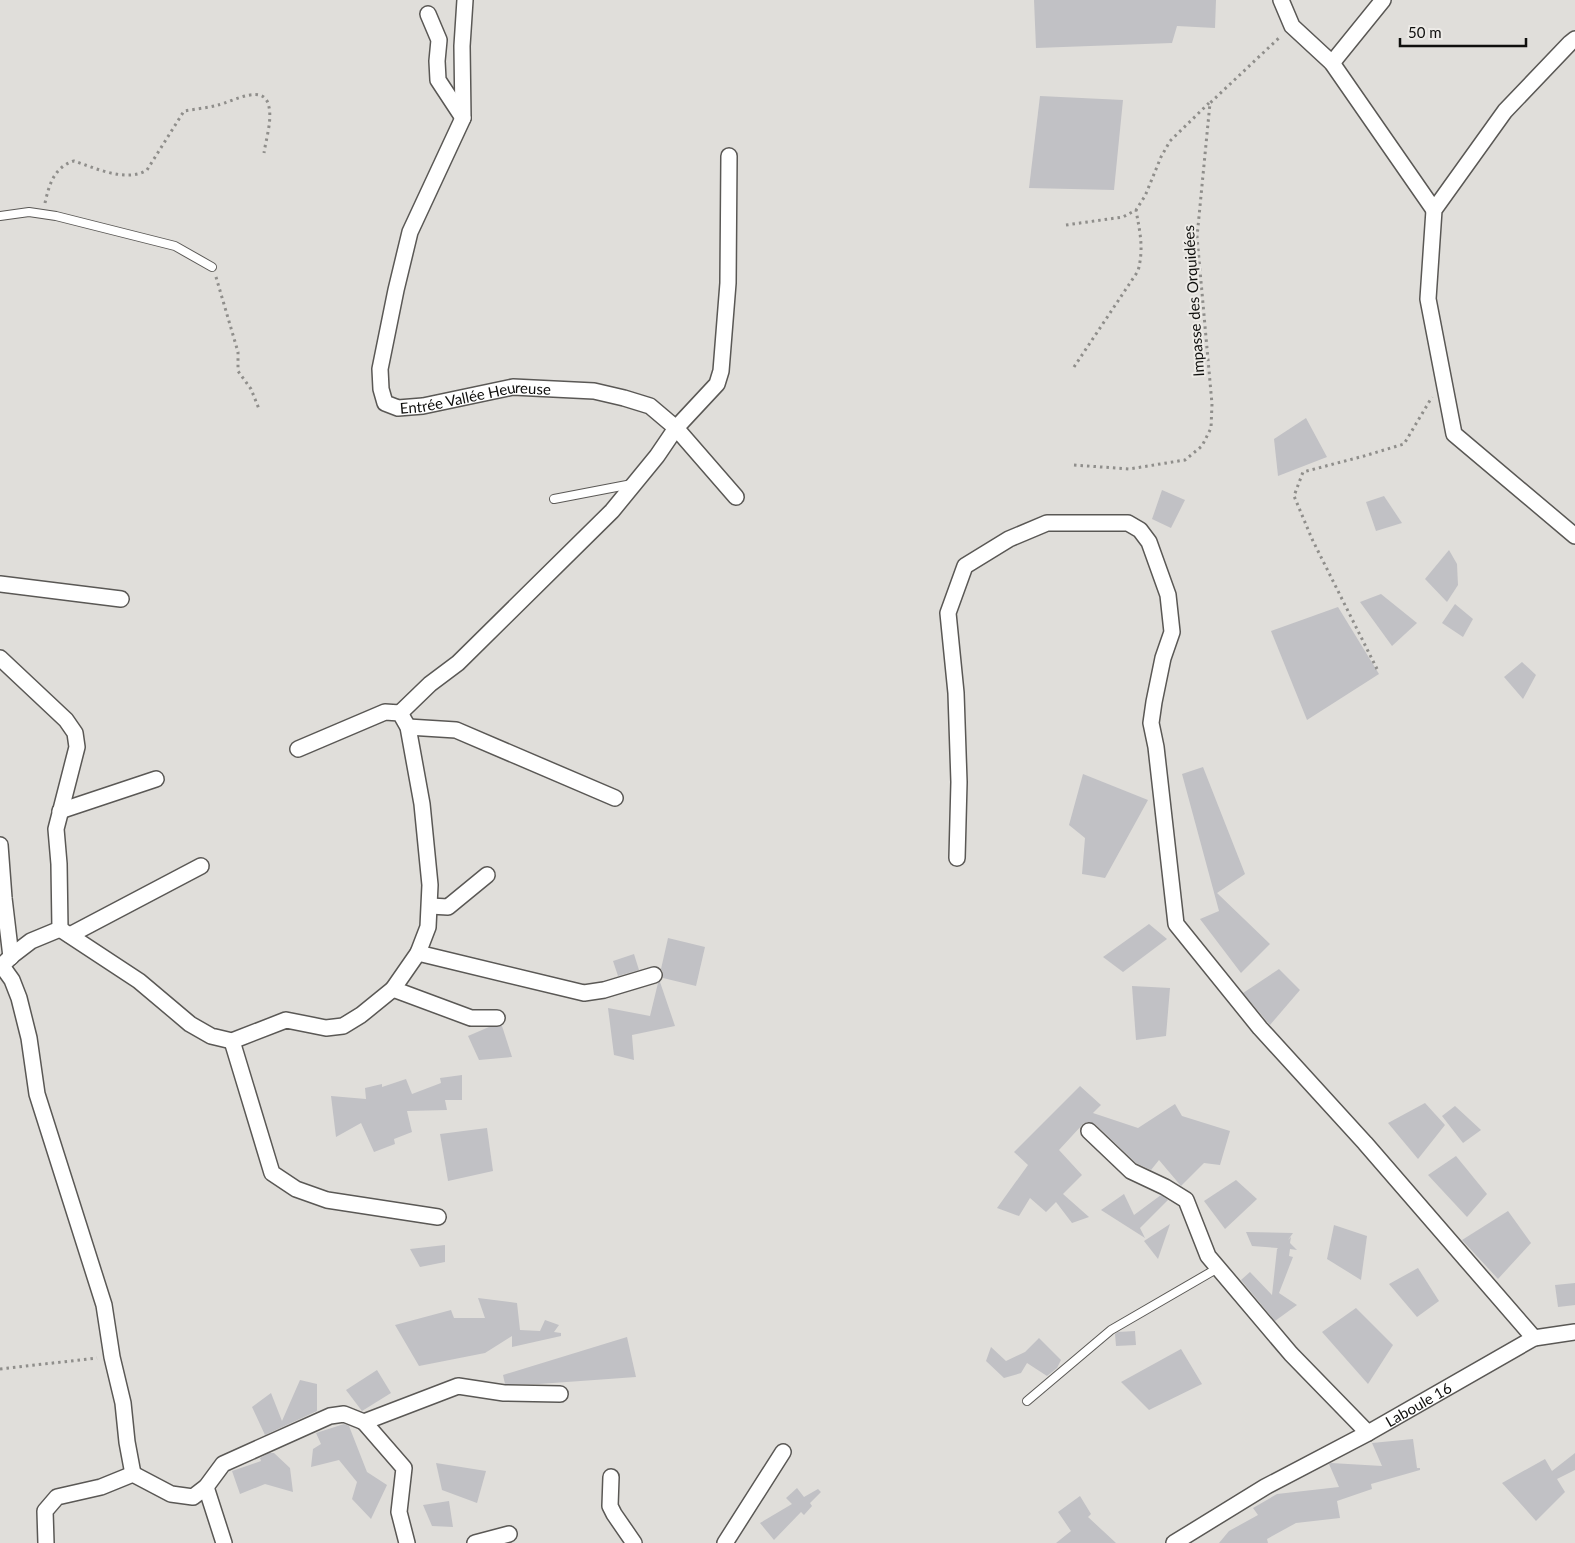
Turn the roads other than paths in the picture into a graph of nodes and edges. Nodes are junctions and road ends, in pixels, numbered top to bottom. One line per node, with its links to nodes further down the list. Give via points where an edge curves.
1 (465, 0): 7 (street, Entrée Vallée Heureuse)
2 (1282, 0): 6 (street, via 1292,26)
3 (1383, 0): 6 (street)
4 (428, 14): 7 (street, via 439,40 438,80)
5 (1575, 39): 9 (street, via 1505,111)
6 (1332, 64): 9 (street)
7 (463, 118): 12 (street, Entrée Vallée Heureuse, via 410,232 380,369 385,403 398,408 423,406 513,387 571,389 594,391 650,406)
8 (730, 156): 12 (street, via 728,283 721,371 717,384)
9 (1434, 210): 16 (street, via 1428,299 1454,434)
10 (0, 216): 11 (lane, via 29,212 56,216 175,246)
11 (212, 267)
12 (676, 428): 13 (street); 14 (street)
13 (634, 484): 15 (lane); 20 (street, via 612,511 458,664 430,684)
14 (736, 497)
15 (554, 499)
16 (1575, 536)
17 (0, 584): 18 (street)
18 (121, 598)
19 (0, 658): 25 (street, via 66,720 75,733 77,747)
20 (400, 713): 21 (street); 22 (street, via 385,712)
21 (408, 727): 24 (street, via 456,730); 30 (street, via 422,804)
22 (298, 748)
23 (156, 779): 25 (street)
24 (615, 798)
25 (60, 812): 31 (street, via 56,829)
26 (0, 845): 33 (street)
27 (956, 858): 42 (street, via 959,782 956,693 948,613 965,566 1009,539 1047,523 1128,523 1140,530 1149,542 1168,594 1172,632 1163,658 1151,723 1176,924 1260,1028 1365,1143)
28 (201, 866): 31 (street)
29 (487, 875): 30 (street, via 448,907)
30 (430, 906): 32 (street, via 428,927)
31 (65, 932): 33 (street, via 31,941); 37 (street, via 139,981 190,1024 211,1036)
32 (418, 953): 34 (street, via 584,993); 35 (street)
33 (4, 963): 48 (street, via 29,1038 37,1094 104,1305)
34 (654, 975)
35 (393, 990): 36 (street, via 471,1018); 37 (street, via 343,1026 326,1028 286,1020)
36 (497, 1018)
37 (232, 1041): 39 (street, via 272,1173 296,1189 327,1200)
38 (1089, 1131): 40 (street, via 1131,1171 1186,1200 1208,1256)
39 (438, 1217)
40 (1218, 1268): 44 (lane, via 1111,1330); 46 (street, via 1291,1354)
41 (1575, 1332): 42 (street, Laboule 16)
42 (1534, 1338): 46 (street, Laboule 16)
43 (560, 1394): 45 (street, via 504,1393 458,1386)
44 (1027, 1402)
45 (364, 1422): 50 (street, via 344,1414 330,1416 223,1464); 54 (street, via 404,1468 399,1512)
46 (1368, 1433): 58 (street, Laboule 16, via 1265,1487)
47 (783, 1452): 57 (street)
48 (133, 1474): 50 (street, via 171,1494 193,1497); 52 (street, via 100,1487 57,1497 45,1511)
49 (611, 1477): 56 (street, via 610,1506)
50 (206, 1487): 53 (street)
51 (509, 1534): 55 (street)
52 (46, 1543)
53 (224, 1543)
54 (408, 1543)
55 (475, 1543)
56 (634, 1543)
57 (725, 1543)
58 (1174, 1543)

